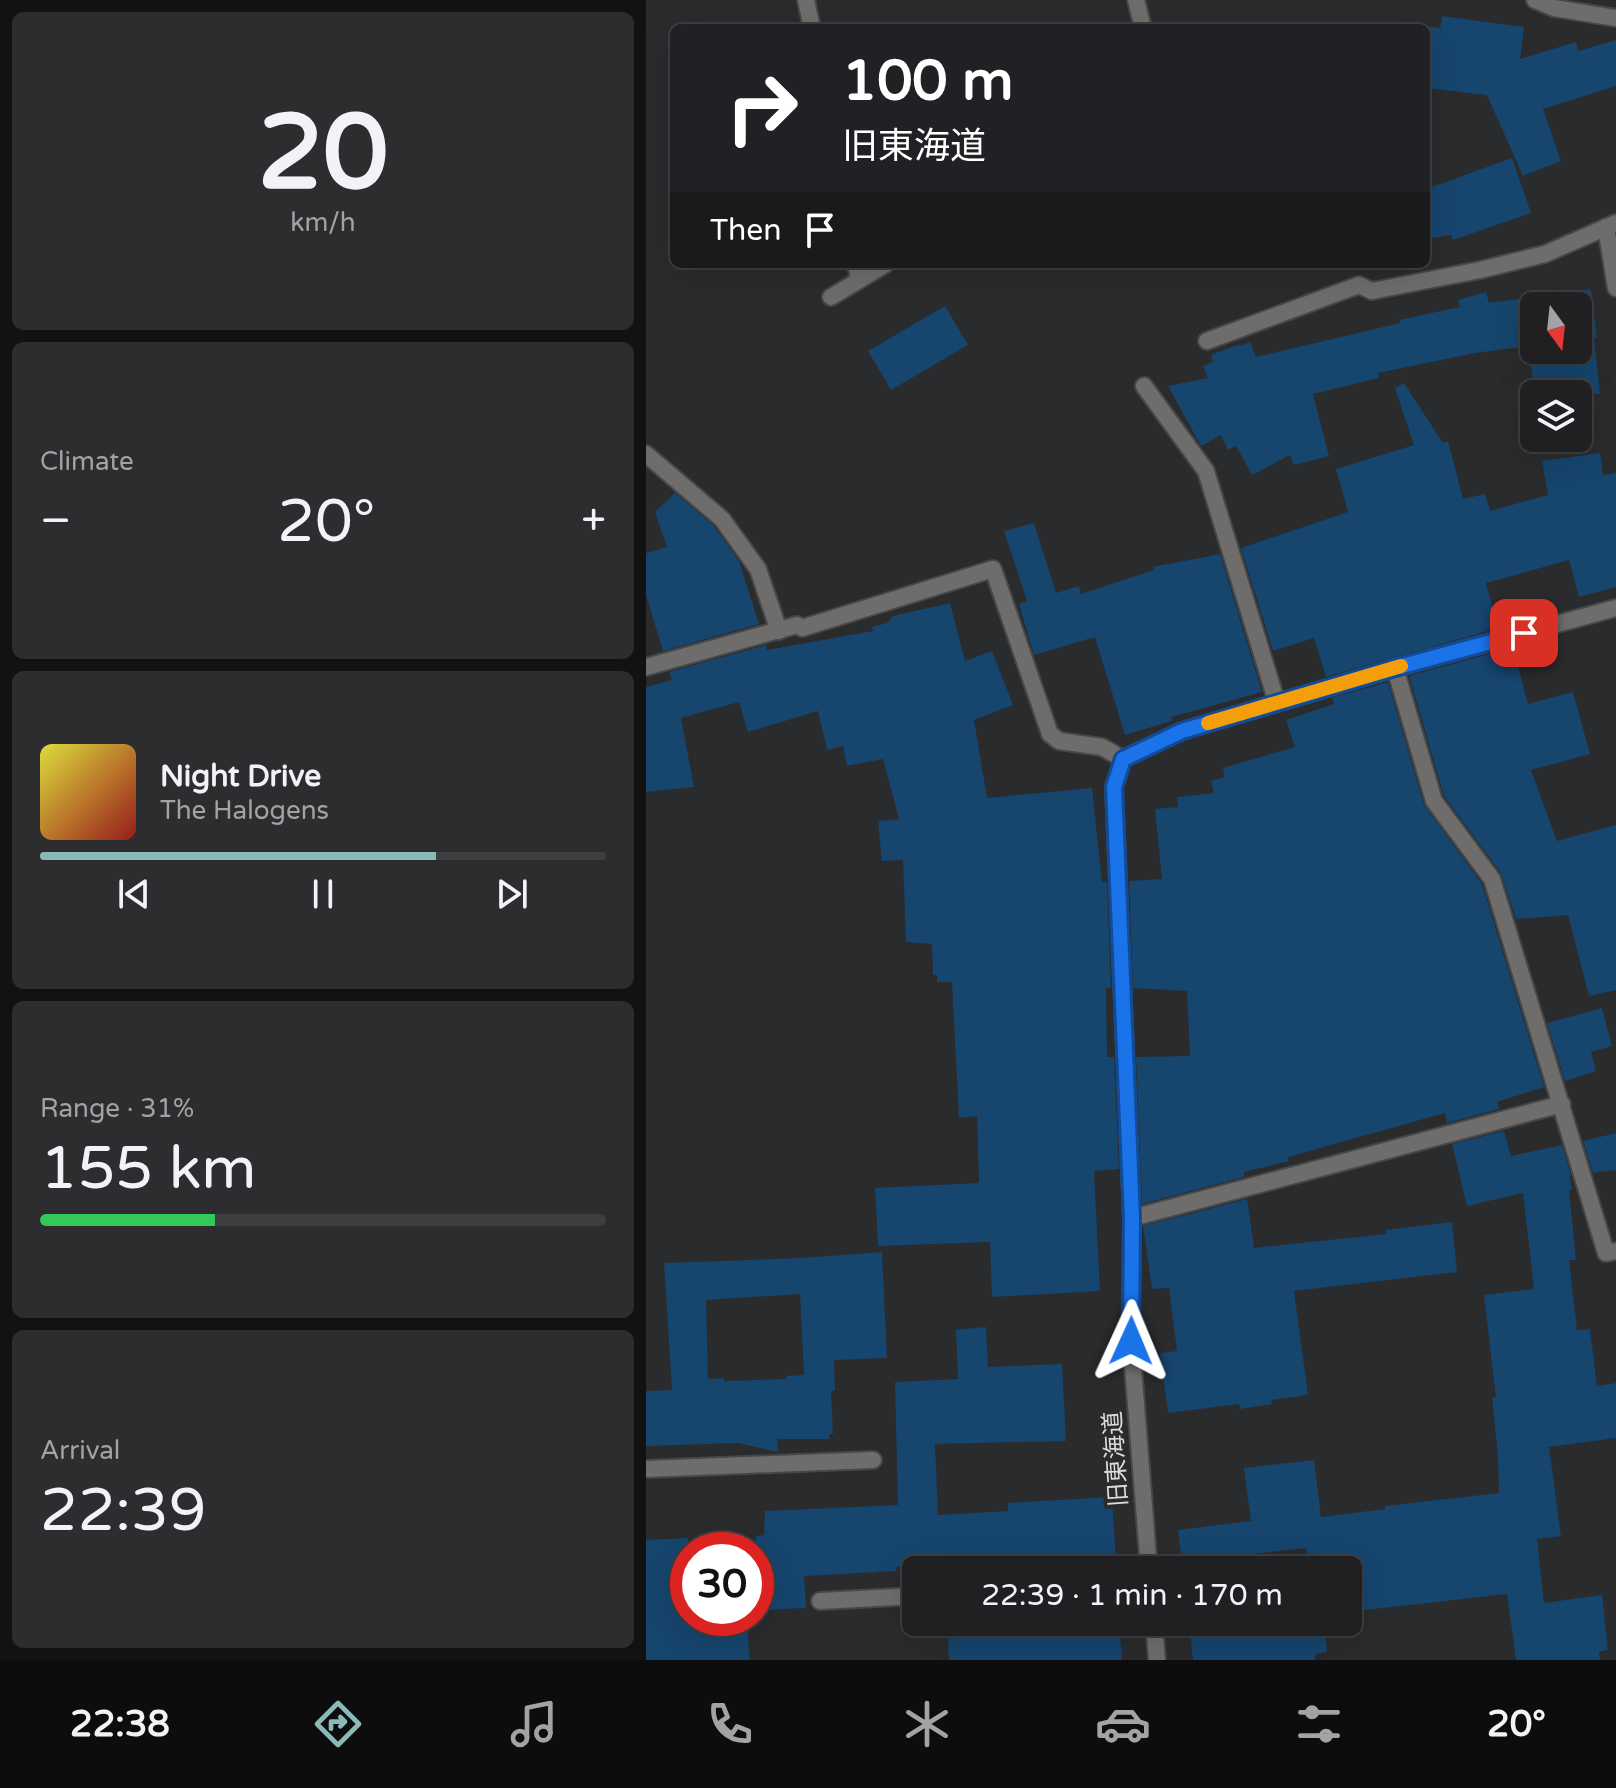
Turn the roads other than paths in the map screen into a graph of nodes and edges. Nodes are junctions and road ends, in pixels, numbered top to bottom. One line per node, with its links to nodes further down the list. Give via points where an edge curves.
1 (806, 0): 5 (street)
2 (1136, 0): 6 (street)
3 (1535, 0): 4 (street)
4 (1616, 18)
5 (811, 24)
6 (1142, 24)
7 (1611, 225): 9 (street); 11 (street, via 1545,254 1480,270 1372,291 1359,285)
8 (858, 272): 10 (street)
9 (1616, 288)
10 (831, 297)
11 (1207, 341)
12 (1144, 386): 18 (street, via 1206,471)
13 (646, 454): 15 (street, via 722,519 758,569)
14 (1616, 608): 17 (street)
15 (779, 631): 16 (street); 19 (street, via 993,569 1050,734 1059,741 1102,747)
16 (646, 667)
17 (1395, 668): 18 (street); 20 (street, via 1434,801 1492,879)
18 (1277, 703): 19 (street, via 1182,731)
19 (1123, 759): 21 (street, 旧東海道, via 1114,787)
20 (1562, 1104): 21 (street); 22 (street)
21 (1132, 1218): 25 (street, 旧東海道, via 1131,1341)
22 (1611, 1252)
23 (873, 1460): 24 (street)
24 (646, 1469)
25 (1148, 1556)
26 (902, 1597): 27 (street)
27 (820, 1601)
28 (1155, 1636): 29 (street)
29 (1157, 1660)

